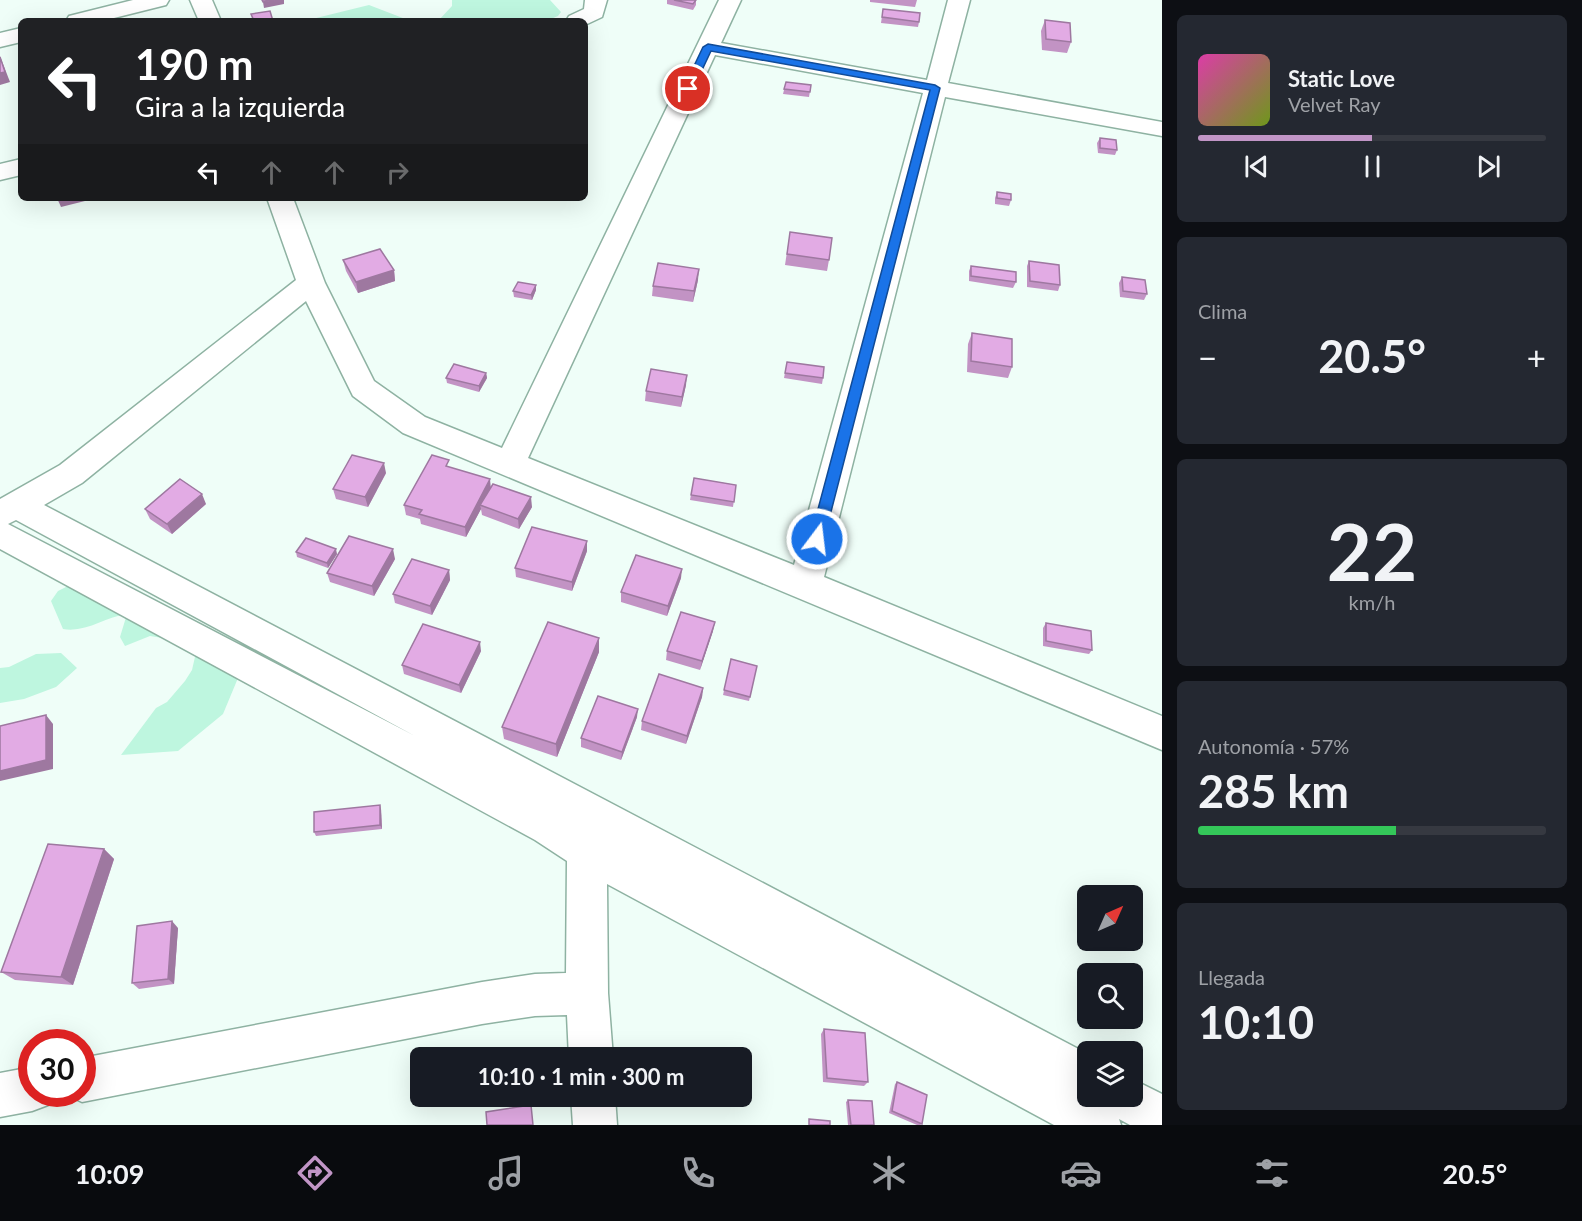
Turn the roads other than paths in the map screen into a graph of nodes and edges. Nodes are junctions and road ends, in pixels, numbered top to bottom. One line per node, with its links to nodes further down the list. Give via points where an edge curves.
1 (158, 0): 6 (street)
2 (201, 0): 7 (street)
3 (596, 0): 8 (street, via 594,12)
4 (730, 0): 11 (street)
5 (959, 0): 12 (street)
6 (89, 18)
7 (209, 18)
8 (583, 18)
9 (18, 36): 10 (street)
10 (0, 40)
11 (708, 47): 12 (street); 18 (street)
12 (935, 88): 13 (street); 20 (street)
13 (1162, 129)
14 (18, 168): 15 (street)
15 (0, 172)
16 (281, 201): 17 (street)
17 (311, 283): 18 (street, via 363,388 414,425); 19 (street, via 71,474)
18 (510, 464): 20 (street)
19 (6, 518): 22 (street); 25 (street)
20 (806, 584): 21 (street)
21 (1162, 728)
22 (587, 852): 23 (street); 33 (street)
23 (587, 993): 24 (street); 26 (street, via 482,1003)
24 (590, 1047)
25 (1077, 1072)
26 (96, 1077)
27 (18, 1092): 28 (street)
28 (0, 1095)
29 (594, 1107): 32 (street)
30 (1142, 1107): 31 (street)
31 (1162, 1118)
32 (595, 1125)
33 (1099, 1125)

